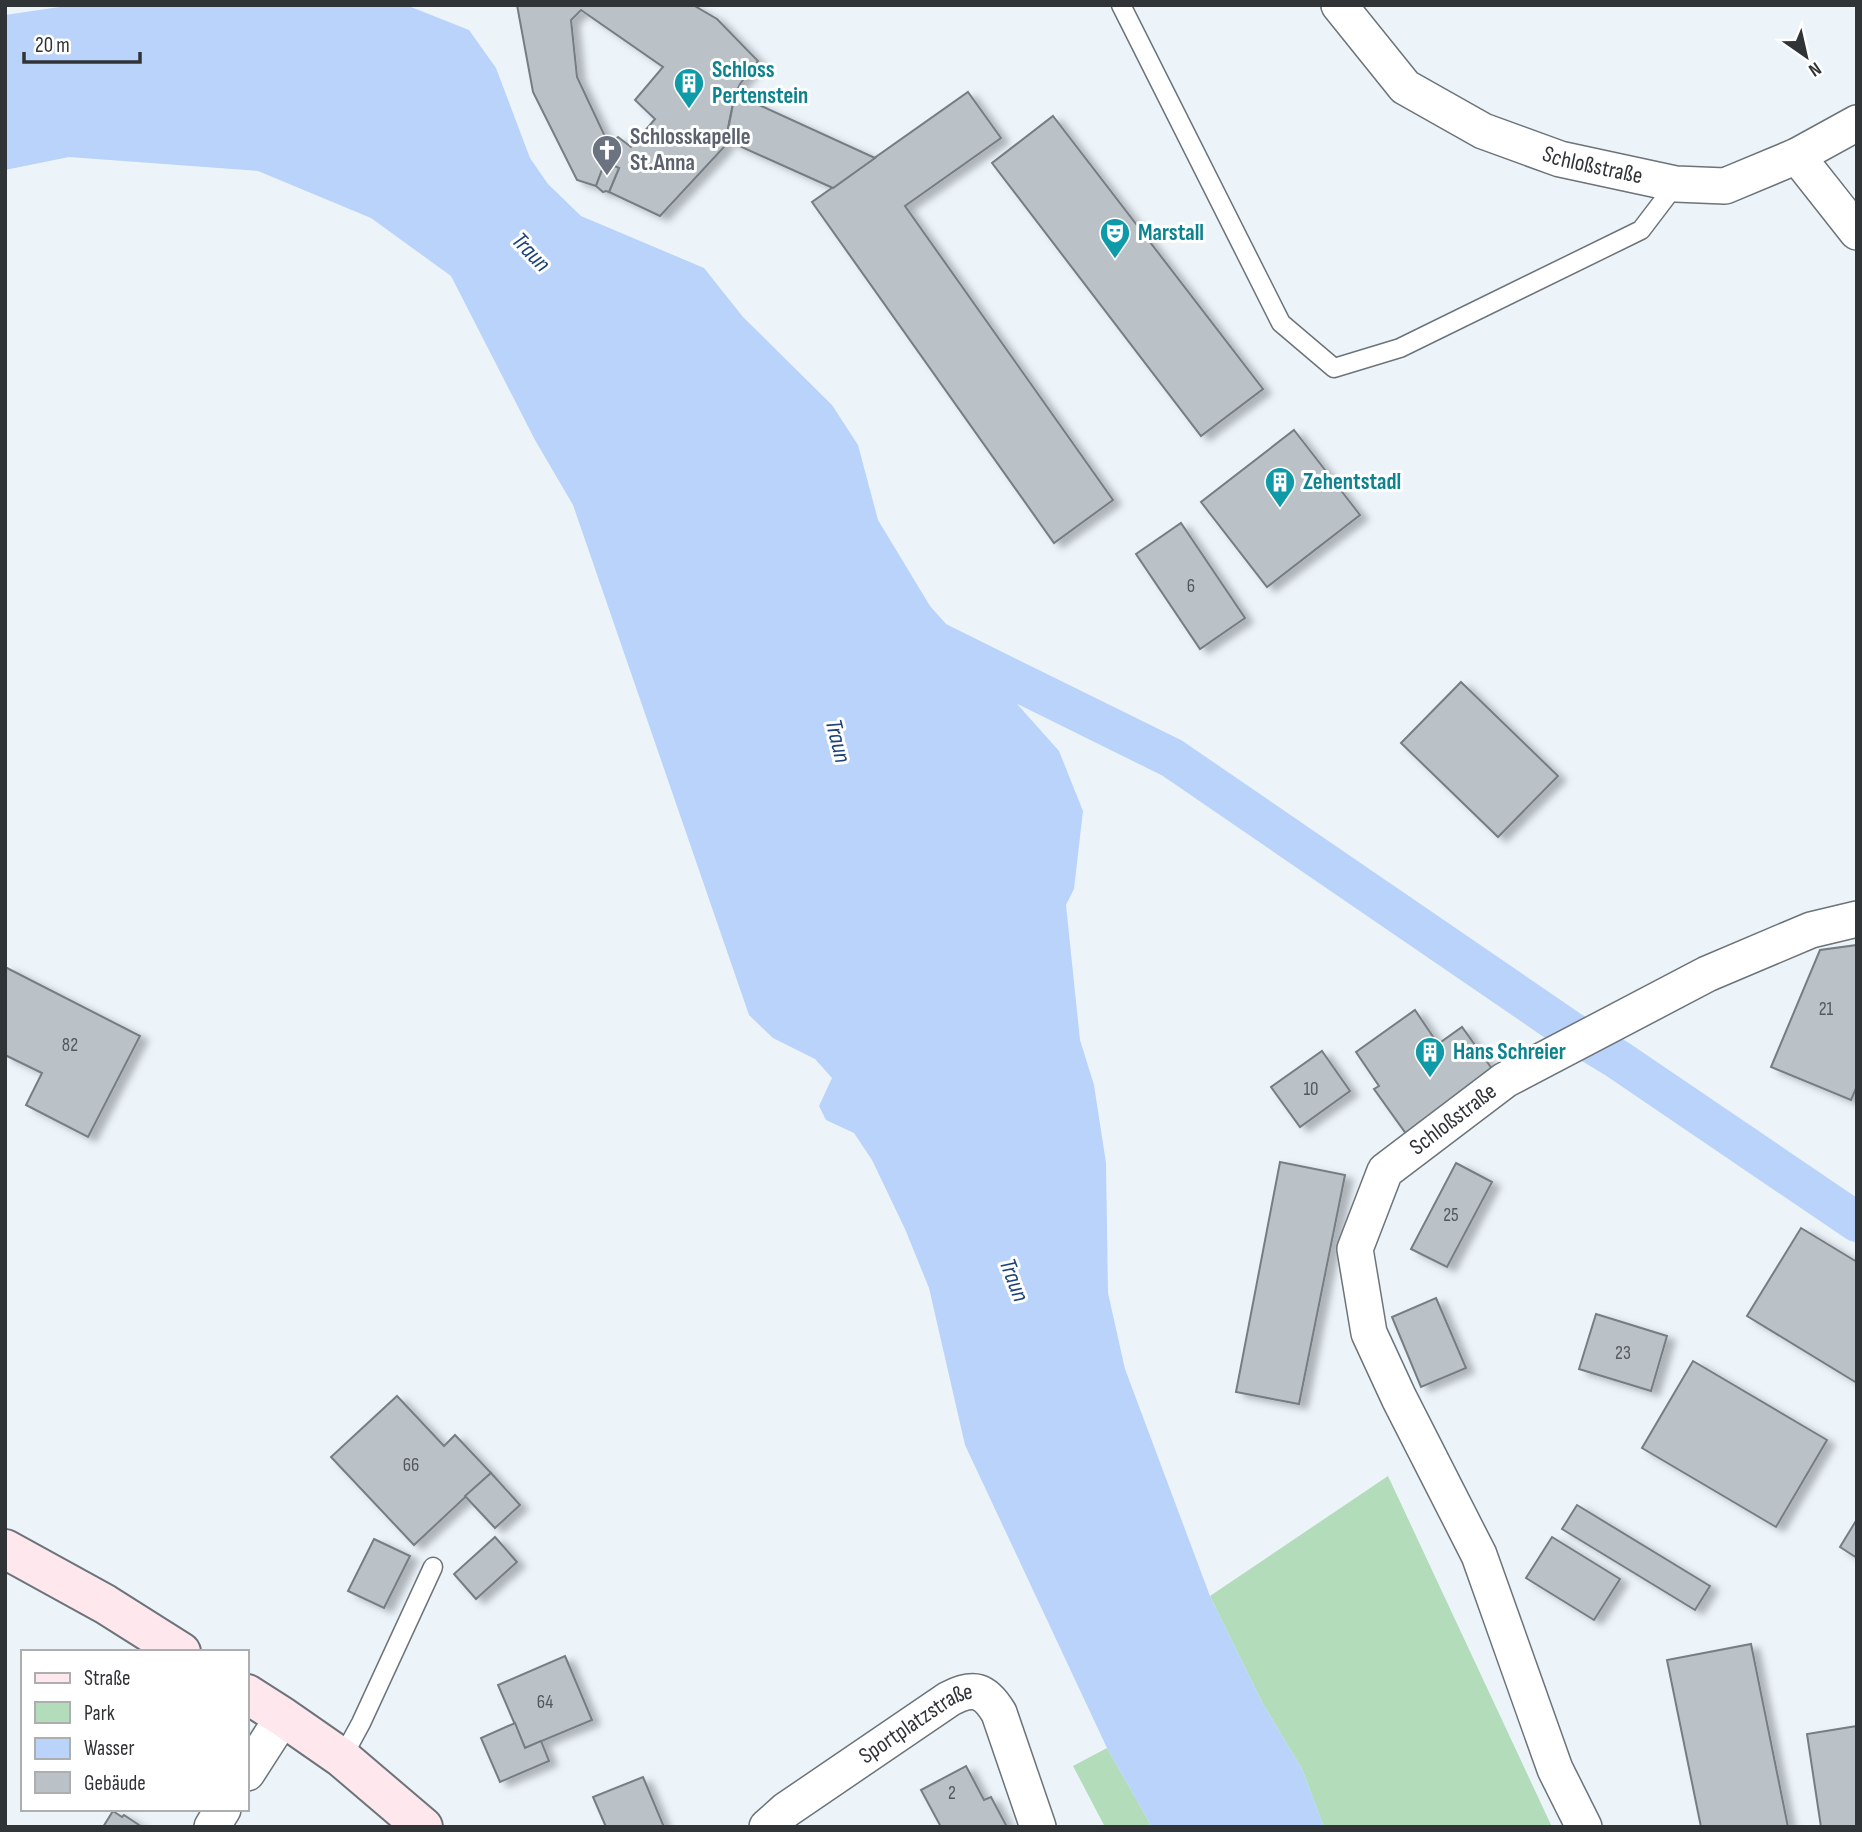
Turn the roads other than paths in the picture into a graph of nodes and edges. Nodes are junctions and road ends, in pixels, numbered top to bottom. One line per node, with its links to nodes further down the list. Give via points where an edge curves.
1 (1121, 5): 5 (lane, via 1281,323 1334,368 1400,348 1641,230)
2 (1339, 5): 5 (street, Schloßstraße, via 1405,86 1483,131 1560,159)
3 (1857, 123): 4 (street, Schloßstraße)
4 (1797, 156): 5 (street, Schloßstraße, via 1725,186); 6 (street)
5 (1676, 184)
6 (1857, 232)
7 (1857, 919): 20 (street, Schloßstraße, via 1811,930 1707,974 1505,1080 1385,1171 1355,1249 1369,1333 1479,1555 1555,1769)
8 (5, 1549): 10 (main road)
9 (433, 1567): 13 (lane)
10 (178, 1650)
11 (248, 1694): 12 (main road)
12 (283, 1717): 13 (main road); 14 (street)
13 (342, 1758): 17 (main road)
14 (248, 1771)
15 (222, 1811): 16 (street)
16 (212, 1827)
17 (424, 1827)
18 (767, 1827): 19 (street, Sportplatzstraße, via 961,1692 990,1699 999,1713)
19 (1038, 1827)
20 (1584, 1827)

